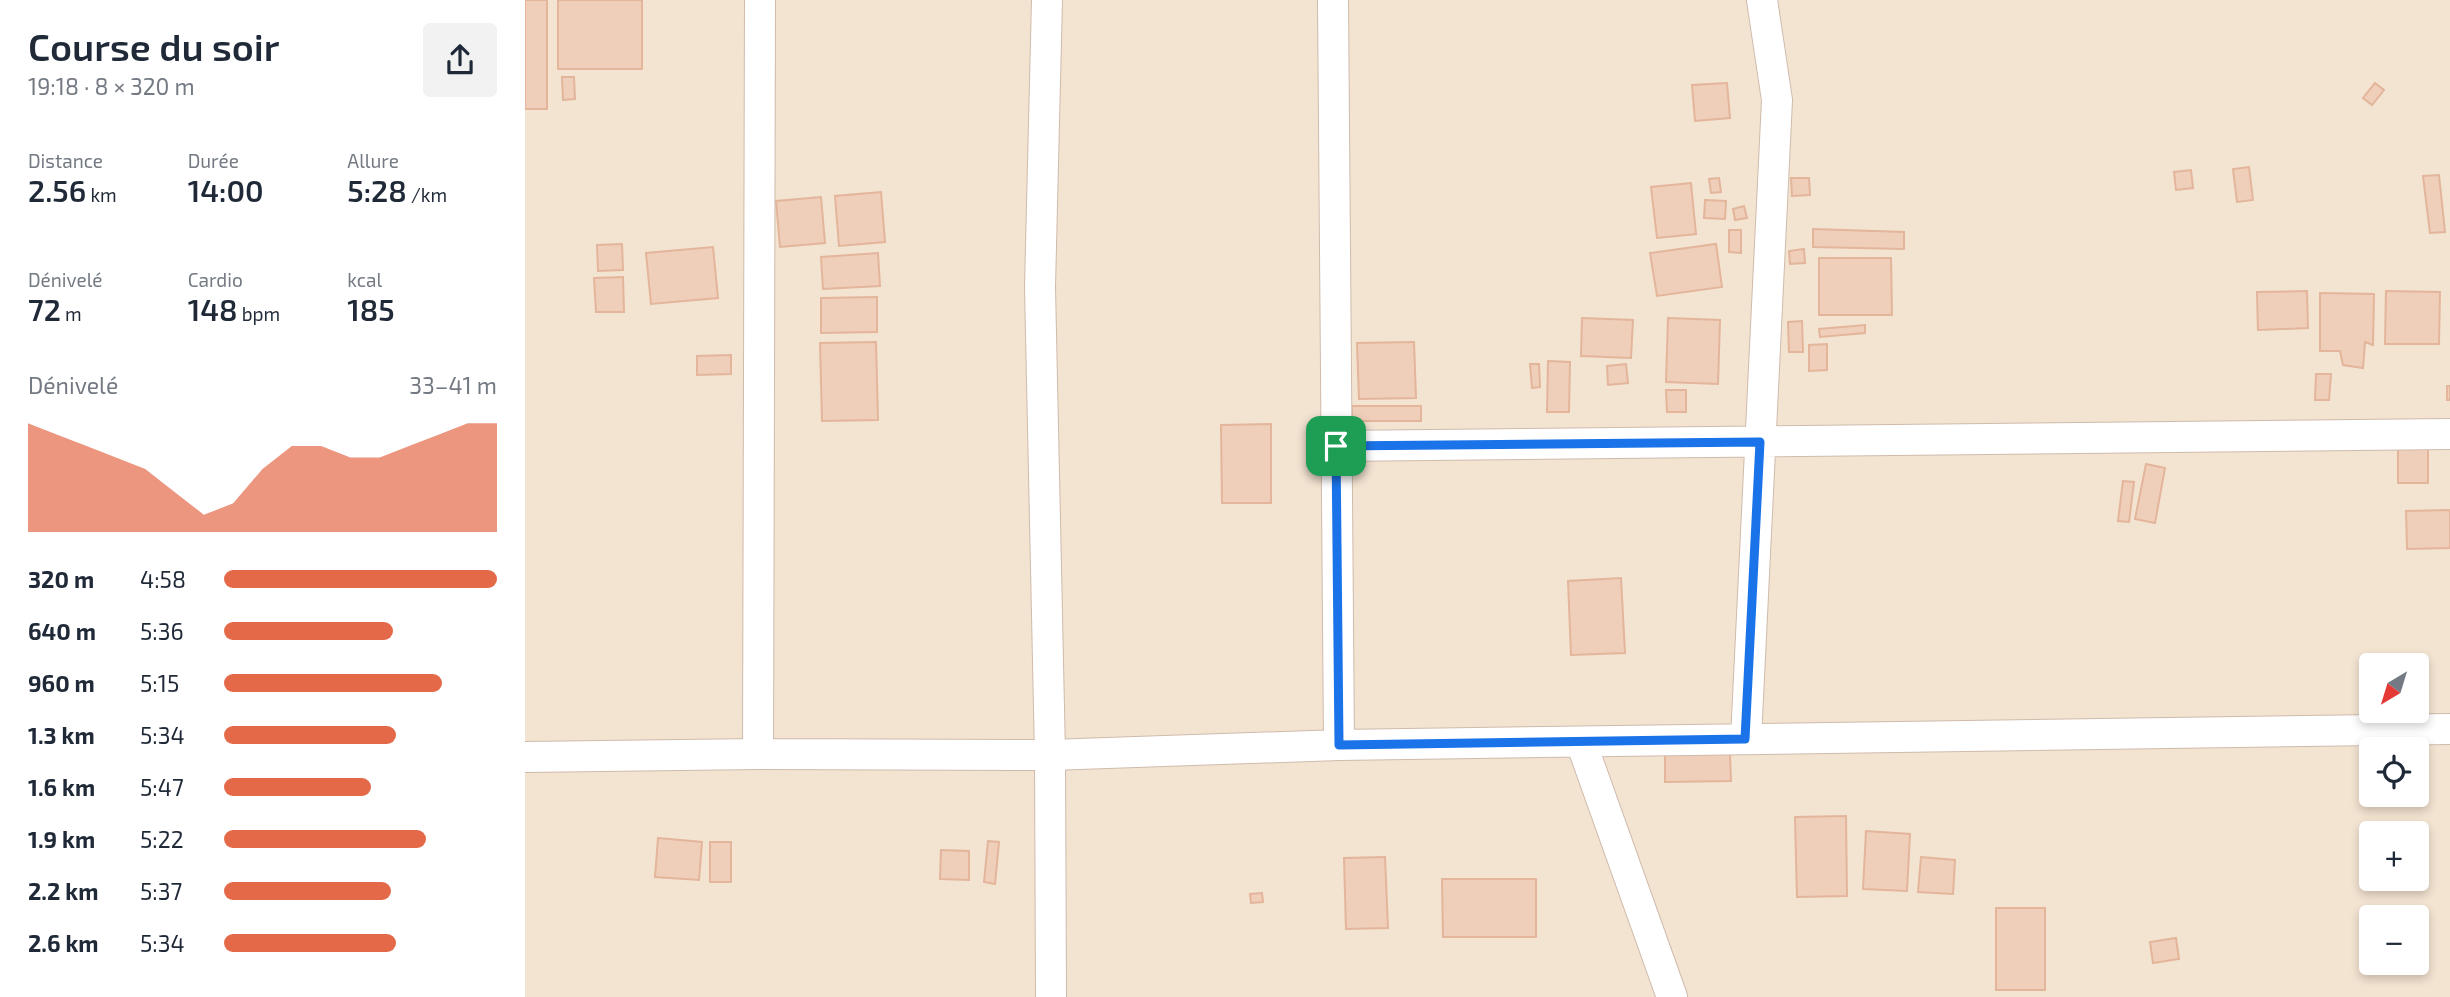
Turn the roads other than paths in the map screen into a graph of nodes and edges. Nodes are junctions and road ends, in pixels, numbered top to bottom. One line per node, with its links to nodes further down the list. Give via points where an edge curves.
1 (760, 0): 12 (street)
2 (1047, 0): 13 (street, via 1040,286)
3 (1333, 0): 7 (street)
4 (1762, 0): 6 (street, via 1777,100)
5 (2450, 434): 6 (street)
6 (1760, 442): 7 (street); 9 (street)
7 (1336, 446): 11 (street)
8 (2450, 729): 9 (street)
9 (1745, 739): 10 (street)
10 (1581, 742): 11 (street); 16 (street)
11 (1339, 745): 13 (street)
12 (758, 754): 13 (street); 14 (street)
13 (1050, 755): 15 (street)
14 (525, 757)
15 (1051, 997)
16 (1672, 997)

